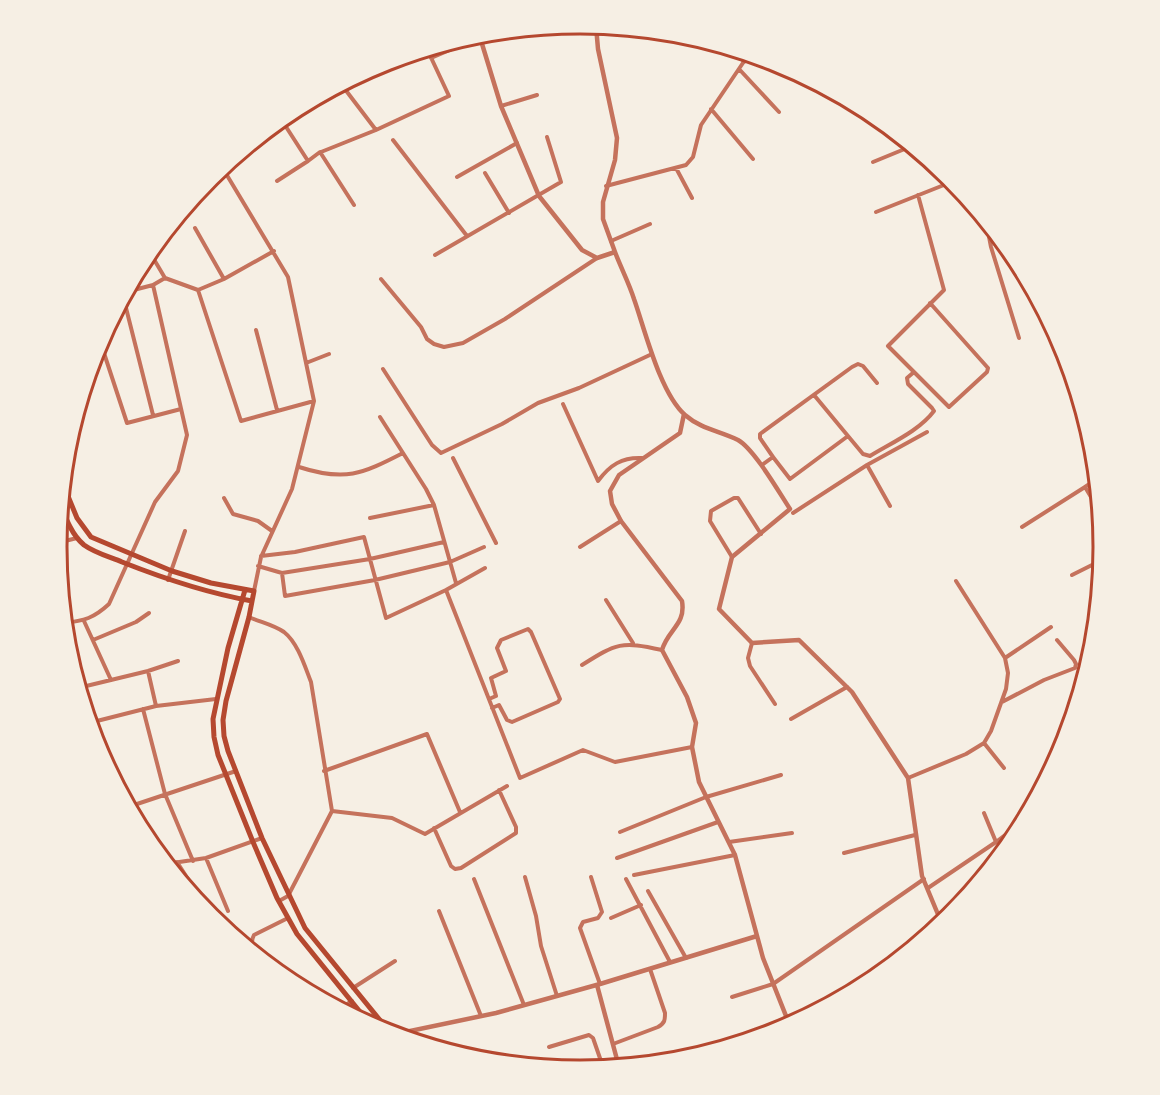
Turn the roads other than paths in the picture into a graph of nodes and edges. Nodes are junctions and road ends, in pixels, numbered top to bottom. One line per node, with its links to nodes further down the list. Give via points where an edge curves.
1 (597, 35): 27 (street, via 617,138)
2 (483, 44): 9 (street)
3 (437, 55): 4 (street)
4 (431, 58): 13 (street, via 449,96)
5 (744, 62): 6 (street)
6 (739, 69): 10 (street); 11 (street)
7 (346, 91): 13 (street)
8 (537, 95): 9 (street)
9 (501, 106): 16 (street)
10 (711, 109): 19 (street); 22 (street, via 701,125 693,157)
11 (779, 112)
12 (286, 127): 20 (street)
13 (375, 130): 18 (street)
14 (547, 137): 30 (street, via 561,182)
15 (393, 140): 37 (street)
16 (517, 143): 25 (street); 30 (street)
17 (903, 150): 21 (street)
18 (321, 152): 20 (street); 32 (street)
19 (753, 159)
20 (308, 161): 26 (street)
21 (873, 162)
22 (676, 168): 27 (street); 31 (street)
23 (485, 173): 33 (street)
24 (227, 176): 40 (street)
25 (457, 177)
26 (277, 181)
27 (606, 186): 39 (street, via 603,219)
28 (944, 186): 29 (street)
29 (918, 195): 34 (street); 51 (street, via 944,290)
30 (539, 196): 33 (street); 43 (street, via 582,250)
31 (692, 198)
32 (354, 205)
33 (509, 213): 37 (street)
34 (876, 213)
35 (650, 224): 39 (street)
36 (195, 228): 46 (street)
37 (467, 236): 42 (street)
38 (990, 239): 54 (street)
39 (611, 241): 41 (street)
40 (274, 251): 46 (street); 58 (street, via 288,277)
41 (615, 252): 43 (street); 56 (street)
42 (435, 255)
43 (597, 258): 47 (street, via 505,319 463,343 444,346 427,339)
44 (154, 261): 45 (street)
45 (165, 278): 48 (street); 50 (street)
46 (224, 279): 50 (street)
47 (381, 279)
48 (153, 285): 49 (street); 65 (street)
49 (137, 290)
50 (198, 290): 66 (street, via 241,421)
51 (930, 303): 60 (street, via 888,346); 60 (street, via 988,368 949,407)
52 (127, 307): 68 (street)
53 (256, 330): 66 (street)
54 (1019, 338)
55 (329, 354): 58 (street)
56 (652, 354): 59 (street, via 538,404 441,453 432,446); 67 (street)
57 (105, 355): 68 (street, via 127,423)
58 (306, 363): 63 (street)
59 (383, 369)
60 (914, 372): 71 (street, via 907,378 908,384 932,408 932,414 870,456 863,454)
61 (877, 383): 62 (street, via 858,364)
62 (814, 395): 71 (street); 75 (street, via 760,434)
63 (314, 401): 66 (street); 78 (street)
64 (563, 404): 74 (street, via 598,481 623,459)
65 (181, 409): 68 (street); 100 (street, via 186,435 178,471 155,502)
66 (277, 410)
67 (684, 414): 74 (street, via 680,432); 76 (street, via 705,428 740,441)
68 (153, 415)
69 (380, 417): 72 (street)
70 (927, 432): 77 (street)
71 (848, 436): 75 (street, via 790,479)
72 (403, 453): 78 (street, via 370,470 349,475 330,475); 84 (street)
73 (453, 458): 97 (street)
74 (642, 458): 89 (street, via 619,475 610,492)
75 (773, 458): 76 (street)
76 (762, 465): 93 (street, via 790,509)
77 (867, 465): 85 (street); 86 (street)
78 (299, 466): 92 (street)
79 (1089, 484): 80 (street)
80 (1085, 487): 81 (street); 90 (street)
81 (1090, 496)
82 (224, 498): 92 (street, via 233,514 258,521)
83 (69, 499): 100 (main road, via 85,531 100,543)
84 (434, 505): 87 (street); 96 (street)
85 (890, 506)
86 (793, 513)
87 (370, 518)
88 (68, 521): 94 (main road)
89 (621, 521): 99 (street); 131 (street, via 682,601 684,612)
90 (1022, 527)
91 (185, 531): 109 (street)
92 (272, 531): 101 (street)
93 (760, 534): 102 (street); 102 (street, via 738,498 711,511 710,522)
94 (77, 538): 95 (street); 105 (main road, via 90,549)
95 (67, 540)
96 (444, 542): 103 (street); 104 (street)
97 (496, 543)
98 (484, 547): 104 (street)
99 (580, 547)
100 (131, 555): 105 (street); 109 (main road)
101 (261, 556): 103 (street, via 364,537); 107 (street)
102 (732, 557): 130 (street, via 719,609)
103 (370, 559): 110 (street); 113 (street)
104 (450, 562): 113 (street); 115 (street)
105 (128, 564): 112 (main road); 124 (street, via 109,604)
106 (1092, 565): 111 (street)
107 (257, 566): 110 (street); 118 (street)
108 (484, 568): 115 (street)
109 (172, 571): 112 (street); 116 (main road)
110 (282, 573): 113 (street, via 285,596)
111 (1072, 575)
112 (168, 580): 119 (main road)
113 (375, 580): 117 (street, via 386,618)
114 (956, 581): 132 (street)
115 (456, 583): 117 (street)
116 (245, 590): 118 (main road); 119 (main road)
117 (446, 590): 140 (street)
118 (254, 591): 121 (main road)
119 (242, 599): 121 (main road); 139 (main road)
120 (606, 600): 129 (street)
121 (252, 601): 123 (main road)
122 (149, 613): 127 (street)
123 (249, 617): 151 (main road, via 223,720); 152 (street, via 282,631 294,644 311,682)
124 (84, 621): 125 (street); 127 (street)
125 (72, 622)
126 (1051, 627): 132 (street)
127 (93, 640): 136 (street)
128 (1057, 640): 141 (street, via 1074,660 1075,668)
129 (633, 643): 131 (street); 134 (street, via 610,647)
130 (752, 643): 138 (street, via 799,640); 142 (street, via 750,666)
131 (662, 650): 149 (street, via 696,723)
132 (1005, 658): 141 (street, via 1008,673)
133 (178, 661): 135 (street)
134 (582, 664)
135 (148, 671): 136 (street); 143 (street)
136 (111, 680): 137 (street)
137 (86, 686)
138 (847, 687): 146 (street); 155 (street)
139 (216, 699): 143 (street); 153 (main road, via 214,737)
140 (489, 699): 144 (street); 144 (street, via 496,696 491,678 506,670 497,648 501,640 528,629 560,699 512,722 500,705)
141 (1002, 702): 148 (street)
142 (775, 704)
143 (156, 706): 145 (street)
144 (492, 708): 149 (street, via 520,778 583,750 615,762)
145 (143, 709): 147 (street); 158 (street)
146 (791, 719)
147 (97, 721)
148 (984, 743): 150 (street); 155 (street)
149 (692, 747): 159 (street)
150 (1004, 768)
151 (236, 771): 153 (street); 170 (main road)
152 (324, 771): 161 (street); 162 (street, via 427,734)
153 (226, 775): 158 (street); 171 (main road)
154 (781, 775): 159 (street)
155 (908, 778): 169 (street)
156 (507, 786): 157 (street)
157 (499, 790): 162 (street); 165 (street, via 516,832 461,868 451,866)
158 (165, 794): 160 (street); 178 (street)
159 (706, 797): 164 (street); 166 (street)
160 (136, 804)
161 (332, 811): 165 (street, via 392,818 425,834); 189 (street)
162 (460, 812): 165 (street)
163 (984, 813): 173 (street)
164 (718, 822): 172 (street); 177 (street)
165 (434, 828)
166 (620, 832)
167 (792, 834): 172 (street)
168 (1006, 834): 173 (street)
169 (915, 835): 174 (street); 186 (street)
170 (262, 838): 171 (street); 189 (main road)
171 (253, 842): 176 (street); 190 (main road)
172 (729, 842): 175 (street)
173 (996, 842): 187 (street)
174 (844, 853)
175 (735, 855): 180 (street); 197 (street)
176 (206, 858): 178 (street); 192 (street)
177 (617, 858)
178 (193, 861): 179 (street)
179 (177, 862): 181 (street)
180 (634, 875)
181 (186, 876)
182 (525, 877): 206 (street, via 540,946)
183 (591, 877): 204 (street, via 602,912 598,918 583,922 580,928)
184 (474, 879): 210 (street)
185 (626, 879): 191 (street)
186 (924, 879): 187 (street); 203 (street)
187 (928, 888): 194 (street)
188 (648, 891): 199 (street)
189 (288, 896): 190 (street); 205 (main road, via 305,928)
190 (279, 901): 195 (main road)
191 (640, 905): 196 (street); 201 (street)
192 (228, 911)
193 (439, 911): 212 (street)
194 (938, 914)
195 (288, 918): 198 (street, via 254,935); 208 (main road)
196 (611, 918)
197 (757, 936): 199 (street); 203 (street)
198 (251, 940)
199 (686, 958): 201 (street)
200 (395, 961): 205 (street)
201 (670, 962): 202 (street)
202 (650, 969): 204 (street); 216 (street, via 665,1013 663,1024)
203 (773, 984): 207 (street); 213 (street)
204 (598, 985): 206 (street); 216 (street)
205 (353, 989): 214 (main road)
206 (557, 996): 210 (street)
207 (732, 997)
208 (352, 1001): 209 (street); 211 (main road)
209 (346, 1004)
210 (524, 1005): 212 (street)
211 (360, 1011)
212 (481, 1016): 215 (street)
213 (786, 1017)
214 (378, 1018)
215 (410, 1031)
216 (612, 1044): 219 (street)
217 (549, 1047): 218 (street, via 589,1035)
218 (600, 1059)
219 (616, 1059)

